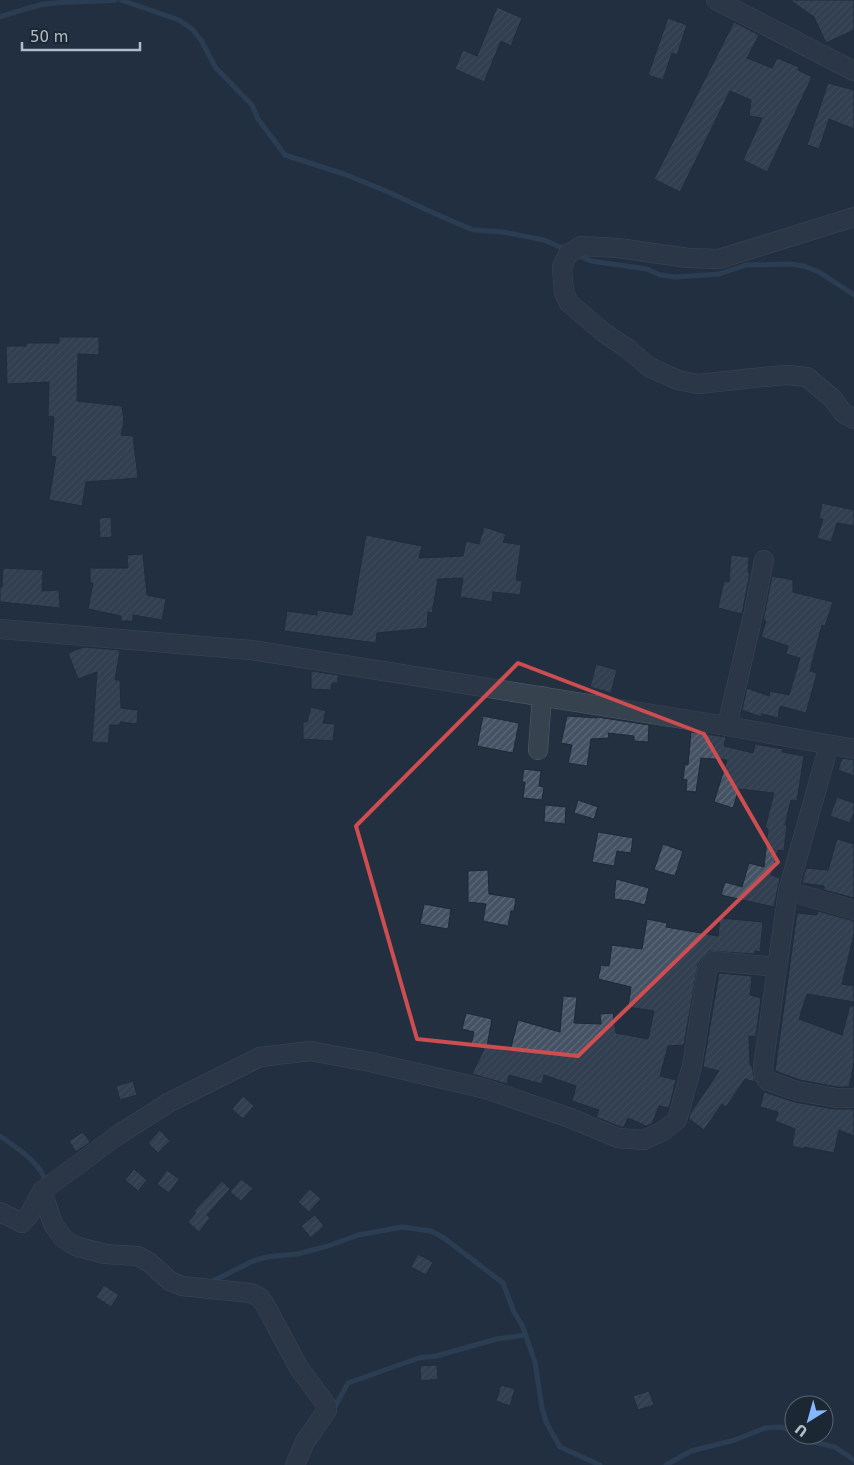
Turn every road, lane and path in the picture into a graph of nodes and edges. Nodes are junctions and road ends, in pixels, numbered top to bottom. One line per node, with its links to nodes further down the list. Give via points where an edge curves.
1 (716, 0): 2 (street)
2 (854, 71)
3 (854, 217): 4 (street, via 719,259 581,246 568,254 562,267 564,292 569,303 649,367 678,380 698,384 763,376 807,377 833,399 843,413)
4 (854, 419)
5 (764, 560): 8 (street)
6 (0, 629): 7 (street, via 251,650)
7 (542, 696): 8 (street); 11 (street)
8 (727, 726): 9 (street)
9 (828, 745): 10 (street); 12 (street)
10 (854, 749)
11 (538, 750)
12 (788, 891): 13 (street); 14 (street)
13 (854, 910)
14 (777, 967): 15 (street, via 764,1076 768,1081 797,1091); 16 (street, via 713,961 710,964 692,1066 677,1120 664,1131 644,1140 618,1138 486,1089 310,1051 260,1057 168,1104 118,1135)
15 (854, 1098)
16 (42, 1191): 17 (street, via 30,1216 22,1224); 18 (street, via 53,1224 63,1238 75,1246 105,1254 138,1256 170,1281 182,1286 251,1293 259,1297 299,1368 327,1406)
17 (0, 1212)
18 (295, 1465)

